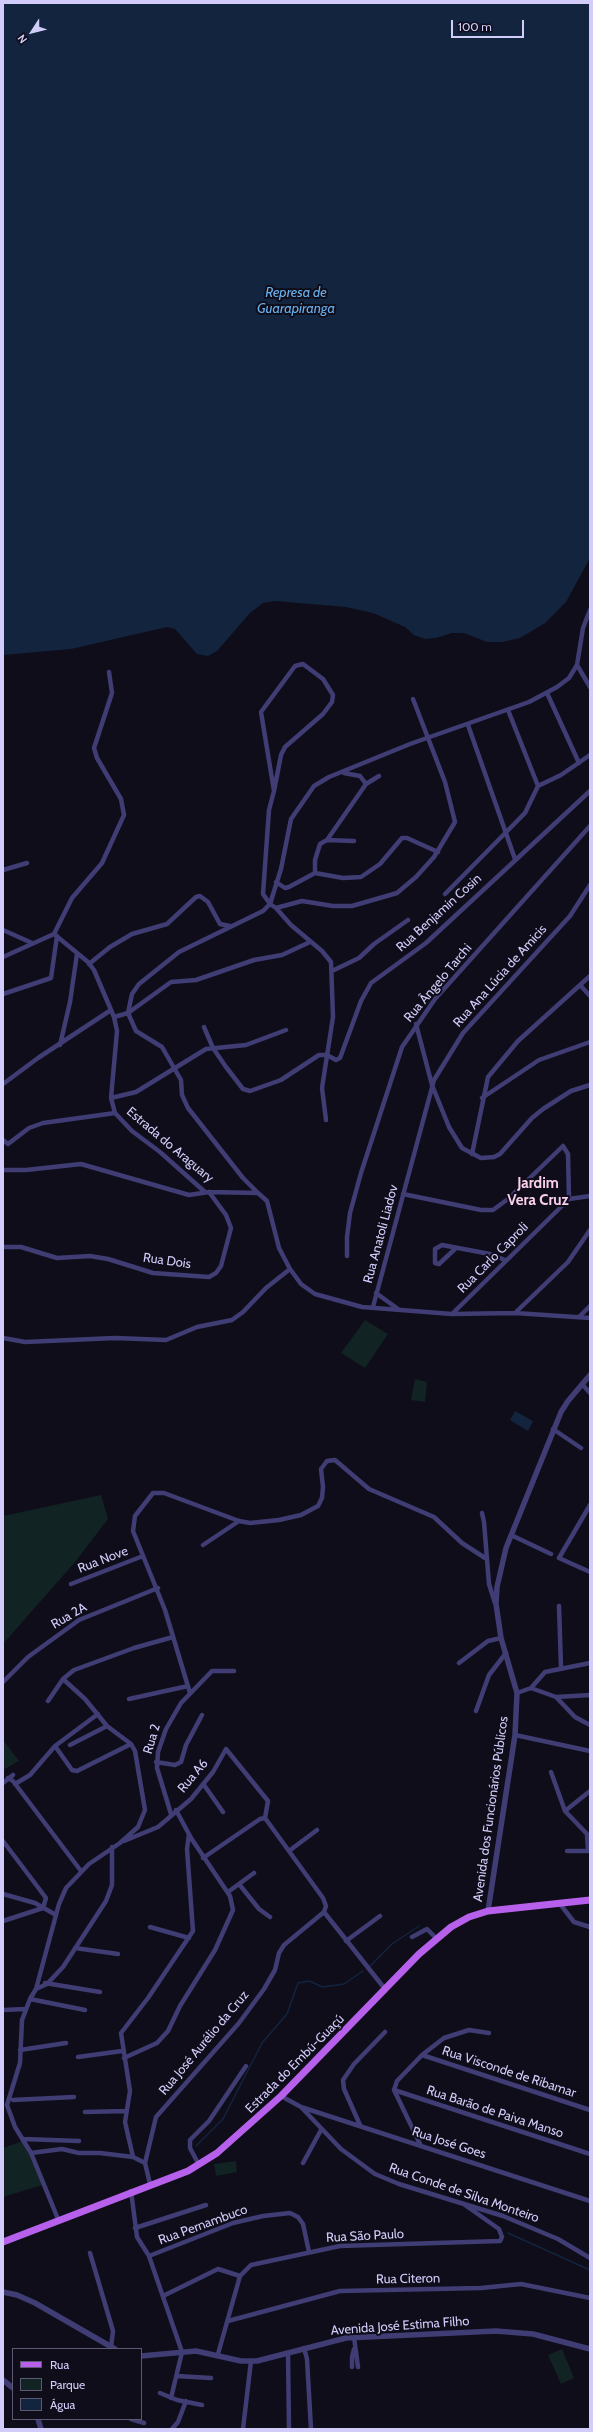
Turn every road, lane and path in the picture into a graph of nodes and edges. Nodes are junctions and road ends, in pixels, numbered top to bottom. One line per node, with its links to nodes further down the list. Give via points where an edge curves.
1 (590, 610): 2 (street, via 583,628)
2 (577, 665): 4 (street); 5 (street, via 569,678)
3 (109, 672): 35 (street, via 112,693 94,748 97,758 121,799 124,815 102,863 72,898)
4 (590, 687)
5 (547, 693): 7 (street); 11 (street)
6 (413, 699): 9 (street)
7 (508, 710): 8 (street); 15 (street)
8 (468, 725): 9 (street); 19 (street)
9 (426, 739): 12 (street); 22 (street, via 445,782 455,822)
10 (590, 755): 11 (street)
11 (579, 763): 15 (street)
12 (341, 772): 14 (street, via 360,776); 27 (street, via 314,786 295,812 288,826 285,853)
13 (379, 776): 14 (street)
14 (366, 784): 20 (street)
15 (538, 786): 19 (street, via 525,812)
16 (274, 791): 16 (street, via 261,712 295,666 303,664 323,679 333,695 332,702 317,720 285,747 281,754); 30 (street, via 269,810 267,859 262,890)
17 (590, 791): 23 (street, Rua Benjamin Cosin)
18 (590, 826): 49 (street, Rua Ângelo Tarchi, via 436,998)
19 (506, 832): 23 (street); 29 (street)
20 (327, 840): 21 (street); 26 (street, via 317,849)
21 (354, 841)
22 (438, 852): 26 (street, via 402,838 380,864 361,877 343,878); 31 (street, via 416,877 389,897 352,906 302,901)
23 (516, 859): 55 (street, Rua Benjamin Cosin, via 426,943 371,983 358,1007 340,1058 336,1060)
24 (27, 863): 25 (street)
25 (3, 870)
26 (314, 873): 27 (street, via 285,888)
27 (276, 882): 30 (street)
28 (590, 885): 58 (street, Rua Ana Lúcia de Amicis, via 570,916 463,1033)
29 (446, 894)
30 (270, 904): 31 (street); 33 (street, via 260,914)
31 (276, 908): 36 (street)
32 (408, 920): 41 (street, via 359,958)
33 (233, 927): 40 (street, via 220,924 208,902 200,896 196,897 167,924 132,934); 47 (street, via 164,961 135,989)
34 (3, 930): 37 (street)
35 (56, 935): 37 (street); 38 (street, Estrada do Araguary); 44 (street, via 51,978)
36 (310, 942): 41 (street, via 331,962); 47 (street, via 282,955 254,960 196,980 171,982)
37 (32, 943): 39 (street)
38 (77, 954): 40 (street, Estrada do Araguary); 53 (street)
39 (3, 957)
40 (89, 964): 46 (street, Estrada do Araguary, via 102,985)
41 (332, 971): 55 (street, via 333,1017)
42 (590, 976): 43 (street)
43 (580, 985): 45 (street); 61 (street, via 501,1060 488,1077)
44 (3, 994)
45 (590, 996)
46 (111, 1010): 48 (street, Estrada do Araguary); 53 (street)
47 (128, 1013): 48 (street); 56 (street, via 138,1033 162,1047)
48 (114, 1018): 60 (street, Estrada do Araguary, via 116,1031)
49 (416, 1024): 58 (street); 75 (street, Rua Ângelo Tarchi, via 402,1047 361,1173 350,1212)
50 (204, 1027): 54 (street)
51 (286, 1030): 54 (street, via 246,1045)
52 (590, 1042): 61 (street, via 539,1060)
53 (60, 1045): 57 (street)
54 (213, 1048): 55 (street, via 243,1089 250,1091 281,1080 319,1055); 56 (street, via 206,1049)
55 (327, 1055): 63 (street, via 322,1088)
56 (175, 1070): 60 (street, via 136,1092); 68 (street, via 181,1080 182,1095 188,1108 242,1178)
57 (3, 1084)
58 (432, 1085): 65 (street, via 456,1140); 69 (street, Rua Anatoli Liadov)
59 (590, 1085): 65 (street, via 571,1091 543,1109 500,1154 488,1159)
60 (111, 1098): 62 (street, Estrada do Araguary)
61 (482, 1098): 65 (street)
62 (115, 1113): 64 (street, via 43,1123 29,1128 8,1144); 67 (street, Estrada do Araguary, via 132,1131)
63 (326, 1120)
64 (3, 1140)
65 (472, 1154)
66 (3, 1170): 67 (street, via 81,1164 189,1195)
67 (207, 1192): 68 (street, Estrada do Araguary); 73 (street, Rua Dois, via 228,1218 230,1230 221,1266 209,1277 153,1273 103,1258 57,1258 20,1247)
68 (258, 1194): 77 (street, via 267,1201 279,1248)
69 (403, 1194): 71 (street, via 481,1210 493,1210 564,1146 568,1154); 78 (street, Rua Anatoli Liadov)
70 (590, 1196): 71 (street)
71 (570, 1199): 76 (street, Rua Carlo Caproli)
72 (590, 1230): 82 (street, via 568,1262)
73 (3, 1247)
74 (456, 1248): 74 (street, via 438,1246 434,1254 435,1263 439,1264); 76 (street, via 490,1254)
75 (347, 1256)
76 (505, 1260): 83 (street, Rua Carlo Caproli)
77 (290, 1269): 80 (street, via 301,1284 315,1294 353,1305); 86 (street, via 232,1320 197,1327 166,1340 115,1338 25,1342)
78 (376, 1293): 80 (street); 81 (street, Rua Anatoli Liadov)
79 (590, 1306): 84 (street)
80 (373, 1307): 81 (street)
81 (398, 1309): 83 (street)
82 (515, 1313): 83 (street); 84 (street)
83 (452, 1314)
84 (579, 1317): 85 (street)
85 (590, 1318)
86 (3, 1338)
87 (590, 1375): 88 (street, Avenida dos Funcionários Públicos)
88 (582, 1384): 89 (street); 90 (street, Avenida dos Funcionários Públicos, via 563,1407)
89 (590, 1393)
90 (553, 1429): 91 (street); 95 (street, Avenida dos Funcionários Públicos)
91 (581, 1448)
92 (590, 1505): 100 (street, via 559,1558)
93 (482, 1512): 99 (street, via 486,1542)
94 (239, 1521): 96 (street); 98 (street, via 158,1492 148,1497 133,1521); 99 (street, via 250,1523 279,1520 310,1512 318,1506 322,1498 324,1464 336,1460 369,1489 434,1517 462,1544)
95 (511, 1535): 97 (street); 103 (street, Avenida dos Funcionários Públicos, via 502,1561)
96 (203, 1545)
97 (551, 1554)
98 (143, 1556): 101 (street, Rua Nove); 102 (street)
99 (485, 1558): 103 (street, via 489,1584)
100 (590, 1572)
101 (70, 1584)
102 (158, 1588): 105 (street); 113 (street, Rua 2A, via 79,1620 28,1657)
103 (496, 1604): 106 (street, Avenida dos Funcionários Públicos)
104 (559, 1606): 110 (street)
105 (173, 1637): 112 (street, via 106,1657 74,1670); 114 (street)
106 (501, 1638): 107 (street, Avenida dos Funcionários Públicos); 108 (street, via 488,1641)
107 (506, 1653): 117 (street, Avenida dos Funcionários Públicos); 122 (street, via 489,1675)
108 (460, 1663)
109 (590, 1663): 110 (street)
110 (561, 1667): 115 (street, via 545,1672)
111 (234, 1671): 116 (street, Rua 2, via 212,1671)
112 (63, 1679): 121 (street); 123 (street)
113 (3, 1682)
114 (188, 1686): 116 (street); 120 (street)
115 (531, 1688): 117 (street); 119 (street)
116 (190, 1693): 132 (street, Rua 2, via 166,1729)
117 (517, 1693): 127 (street, Avenida dos Funcionários Públicos)
118 (590, 1695): 119 (street)
119 (556, 1697): 125 (street, via 575,1717)
120 (129, 1699)
121 (48, 1701)
122 (476, 1712)
123 (98, 1714): 126 (street); 130 (street)
124 (202, 1715): 132 (street, via 186,1745 182,1762)
125 (590, 1725)
126 (107, 1726): 128 (street); 129 (street)
127 (515, 1735): 131 (street); 161 (street, Avenida dos Funcionários Públicos)
128 (131, 1744): 130 (street, via 77,1771 72,1770); 147 (street, via 135,1751 145,1810 140,1824)
129 (70, 1745)
130 (55, 1746): 136 (street, via 30,1775)
131 (590, 1751)
132 (156, 1762): 142 (street, Rua 2)
133 (551, 1772): 140 (street)
134 (8, 1778): 135 (street); 136 (street); 136 (street, via 13,1775)
135 (3, 1783)
136 (14, 1783): 153 (street)
137 (204, 1785): 139 (street, Rua A6); 141 (street); 143 (street, Rua A6, via 226,1749 268,1801)
138 (590, 1791): 140 (street)
139 (176, 1810): 142 (street, Rua A6); 145 (street)
140 (565, 1811): 149 (street, via 585,1830)
141 (223, 1812)
142 (171, 1814): 147 (street, via 158,1827)
143 (265, 1818): 150 (street); 152 (street)
144 (317, 1830): 150 (street)
145 (189, 1834): 152 (street); 170 (street, via 187,1849 193,1931)
146 (3, 1841): 160 (street, via 46,1898)
147 (120, 1843): 148 (street)
148 (112, 1847): 153 (street); 173 (street, via 110,1893)
149 (589, 1850): 151 (street)
150 (289, 1851): 162 (street, via 323,1898 326,1906)
151 (567, 1851)
152 (203, 1858): 156 (street)
153 (81, 1871): 163 (street, via 66,1888)
154 (254, 1873): 155 (street)
155 (239, 1884): 156 (street); 165 (street, via 259,1909)
156 (228, 1892): 191 (street, via 233,1904 230,1919 168,2031 157,2043)
157 (3, 1894): 160 (street)
158 (590, 1900): 159 (main road, Estrada do Embú-Guaçú)
159 (560, 1904): 161 (main road, Estrada do Embú-Guaçú); 168 (street, via 574,1922)
160 (43, 1908): 163 (street); 166 (street)
161 (488, 1911): 171 (main road, Estrada do Embú-Guaçú, via 469,1917)
162 (324, 1912): 172 (street); 209 (street, Rua José Aurélio da Cruz, via 284,1945 275,1970 239,2023 156,2117)
163 (56, 1915): 175 (street)
164 (380, 1916): 172 (street)
165 (270, 1917)
166 (3, 1921)
167 (150, 1927): 170 (street)
168 (590, 1927)
169 (412, 1936): 171 (street, via 427,1928)
170 (189, 1938): 188 (street, via 122,2032)
171 (436, 1938): 178 (main road, Estrada do Embú-Guaçú)
172 (346, 1941): 178 (street)
173 (75, 1948): 174 (street); 176 (street)
174 (118, 1954)
175 (39, 1981): 176 (street); 177 (street)
176 (47, 1984): 177 (street); 179 (street)
177 (36, 1989): 180 (street)
178 (385, 1989): 194 (main road, Estrada do Embú-Guaçú)
179 (100, 1992)
180 (30, 1999): 181 (street); 183 (street)
181 (25, 2009): 182 (street); 187 (street)
182 (3, 2010)
183 (85, 2010)
184 (385, 2032): 201 (street, via 354,2064 344,2080 344,2090)
185 (489, 2033): 189 (street, via 469,2030 456,2033 444,2038)
186 (66, 2043): 187 (street)
187 (20, 2050): 196 (street, via 18,2073)
188 (122, 2051): 190 (street); 191 (street)
189 (422, 2055): 193 (street, via 403,2074); 198 (street, Rua Visconde de Ribamar)
190 (78, 2057)
191 (124, 2058): 199 (street, via 130,2091)
192 (246, 2066): 211 (street, via 209,2121 189,2143)
193 (394, 2090): 205 (street); 207 (street, Rua Barão de Paiva Manso)
194 (281, 2096): 197 (street, Rua Conde de Silva Monteiro); 211 (main road, Estrada do Embú-Guaçú, via 241,2134)
195 (74, 2097): 196 (street)
196 (10, 2101): 203 (street, via 11,2119)
197 (301, 2107): 201 (street, Rua José Goes); 202 (street, Rua Conde de Silva Monteiro)
198 (590, 2110)
199 (126, 2111): 200 (street); 208 (street, via 126,2126)
200 (85, 2112)
201 (360, 2125): 205 (street, Rua José Goes)
202 (321, 2130): 210 (street); 216 (street, Rua Conde de Silva Monteiro, via 358,2163 375,2174)
203 (23, 2139): 204 (street); 206 (street)
204 (79, 2141)
205 (421, 2146): 214 (street, Rua José Goes)
206 (31, 2153): 208 (street, via 62,2149 79,2153); 217 (street)
207 (590, 2154)
208 (133, 2157): 209 (street)
209 (146, 2163): 212 (street, Rua José Aurélio da Cruz)
210 (303, 2163)
211 (199, 2165): 212 (main road, Estrada do Embú-Guaçú)
212 (150, 2184): 213 (main road, Estrada do Embú-Guaçú)
213 (131, 2191): 217 (main road, Estrada do Embú-Guaçú); 218 (street)
214 (590, 2201)
215 (206, 2205): 218 (street)
216 (465, 2205): 220 (street, Rua São Paulo, via 499,2229 502,2237 500,2241 340,2246); 223 (street, Rua Conde de Silva Monteiro, via 503,2216 558,2239)
217 (58, 2220): 219 (main road, Estrada do Embú-Guaçú)
218 (134, 2228): 222 (street)
219 (3, 2242)
220 (309, 2252): 222 (street, Rua Pernambuco, via 303,2224 298,2217 290,2213 255,2217 233,2223); 224 (street, Rua São Paulo, via 251,2265)
221 (90, 2253): 230 (street, via 113,2331)
222 (149, 2256): 226 (street)
223 (590, 2258)
224 (240, 2276): 226 (street, via 218,2269); 228 (street)
225 (3, 2292): 230 (street, via 35,2302)
226 (163, 2296): 233 (street)
227 (590, 2298): 228 (street, Rua Citeron, via 521,2284 481,2288 340,2291)
228 (228, 2321): 235 (street)
229 (354, 2337): 231 (street, Avenida José Estima Filho); 232 (street, Avenida José Estima Filho, via 514,2331); 238 (street)
230 (113, 2348)
231 (304, 2348): 234 (street, Avenida José Estima Filho); 252 (street, via 307,2359)
232 (590, 2349)
233 (182, 2352): 235 (street, Avenida José Estima Filho); 236 (street, Avenida José Estima Filho); 239 (street)
234 (288, 2353): 237 (street, Avenida José Estima Filho); 251 (street)
235 (218, 2354): 237 (street, Avenida José Estima Filho)
236 (142, 2356)
237 (251, 2361): 250 (street)
238 (355, 2367)
239 (177, 2376): 240 (street); 244 (street)
240 (211, 2378)
241 (3, 2380): 242 (street)
242 (12, 2387)
243 (160, 2393): 244 (street)
244 (171, 2398): 245 (street)
245 (186, 2402): 246 (street); 249 (street, via 178,2422)
246 (202, 2405)
247 (134, 2420): 248 (street)
248 (144, 2423)
249 (172, 2429)
250 (243, 2429)
251 (289, 2429)
252 (311, 2429)

